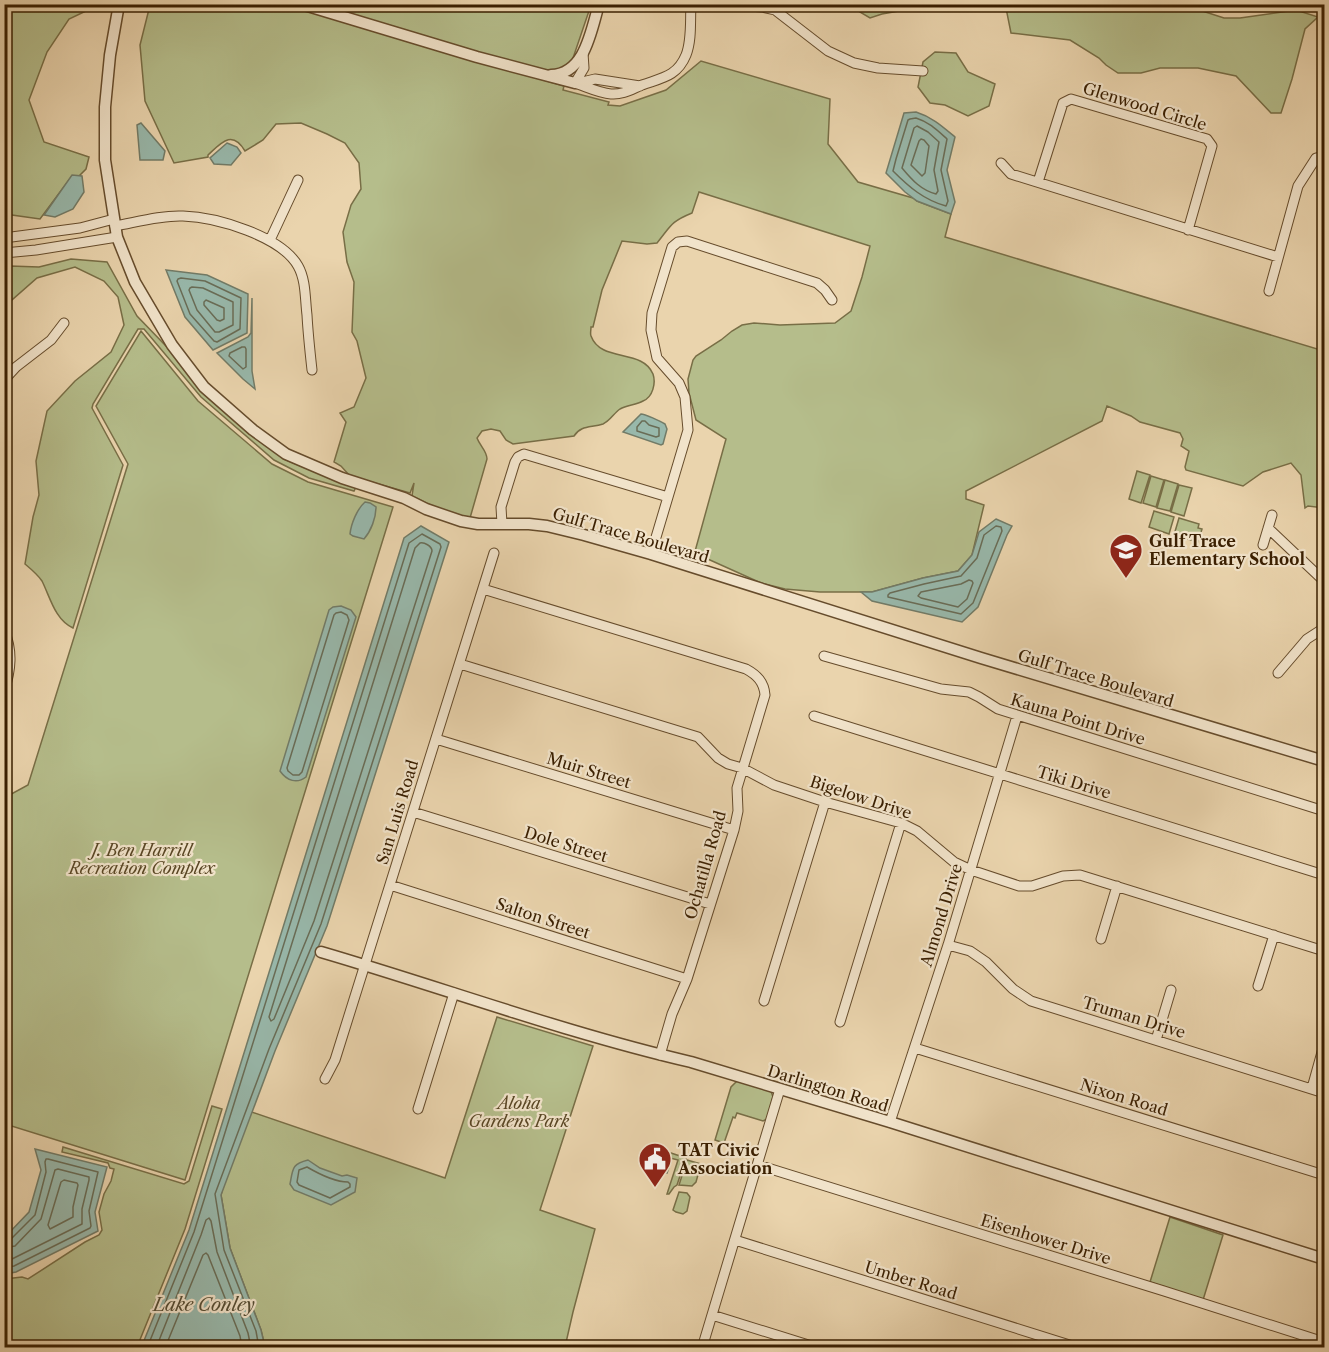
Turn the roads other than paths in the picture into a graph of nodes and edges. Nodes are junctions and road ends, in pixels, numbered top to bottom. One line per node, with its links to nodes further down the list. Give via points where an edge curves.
1 (119, 4): 17 (street, Gulf Trace Boulevard, via 105,108 105,160)
2 (301, 4): 9 (street)
3 (599, 4): 6 (street)
4 (691, 4): 12 (street, via 688,46 681,64 664,78)
5 (725, 4): 8 (street, via 774,10 828,51 854,63)
6 (583, 53): 7 (street); 9 (street, via 566,73)
7 (584, 68): 10 (street); 11 (street)
8 (923, 71)
9 (542, 75): 11 (street)
10 (595, 79): 11 (street); 12 (street)
11 (575, 83): 12 (street, via 610,94 630,92)
12 (640, 86)
13 (1324, 156): 22 (street, via 1316,159 1298,186)
14 (1001, 163): 16 (street, via 1011,174)
15 (298, 180): 20 (street)
16 (1038, 183): 18 (street); 18 (street, Glenwood Circle, via 1063,103 1071,99 1207,139 1212,146)
17 (116, 228): 19 (street, via 80,228); 20 (street, via 149,219 208,218); 21 (street, via 36,250); 30 (street, Gulf Trace Boulevard, via 135,282 172,345 204,387 253,430 286,454 342,478 461,521)
18 (1188, 230): 22 (street)
19 (4, 238)
20 (270, 240): 26 (street, via 286,251 298,267 304,286)
21 (4, 253)
22 (1278, 257): 23 (street)
23 (1269, 291)
24 (832, 300): 28 (street, via 825,290 806,280 687,242 672,247 652,313 651,330 657,358 679,383 685,397 688,418)
25 (64, 323): 27 (street, via 51,340)
26 (312, 370)
27 (4, 380)
28 (668, 497): 30 (street, via 524,454 514,462 501,507); 34 (street)
29 (1272, 515): 31 (street)
30 (502, 524): 34 (street, Gulf Trace Boulevard, via 565,530)
31 (1268, 528): 32 (street); 35 (street)
32 (1263, 545)
33 (494, 553): 36 (street, San Luis Road)
34 (651, 554): 46 (street, Gulf Trace Boulevard)
35 (1324, 581)
36 (483, 589): 40 (street, San Luis Road); 47 (street, Ochatilla Road, via 754,673 765,695)
37 (1324, 628): 41 (street, via 1307,639)
38 (4, 630): 42 (street, via 11,652)
39 (824, 656): 44 (street, Kauna Point Drive, via 941,690 969,692)
40 (460, 664): 45 (street, San Luis Road); 47 (street, Bigelow Drive, via 688,733 698,737 718,758)
41 (1278, 673)
42 (4, 691)
43 (814, 716): 48 (street, Tiki Drive)
44 (1017, 716): 48 (street, Almond Drive); 50 (street, Kauna Point Drive)
45 (436, 738): 51 (street, San Luis Road); 53 (street, Muir Street)
46 (1324, 761)
47 (742, 768): 49 (street, Bigelow Drive, via 774,785); 53 (street, Ochatilla Road)
48 (1000, 775): 54 (street, Almond Drive); 55 (street, Tiki Drive)
49 (825, 802): 52 (street, Bigelow Drive); 69 (street)
50 (1324, 811)
51 (413, 812): 56 (street, San Luis Road); 58 (street, Dole Street)
52 (901, 823): 54 (street, Bigelow Drive); 70 (street)
53 (734, 830): 58 (street, Ochatilla Road)
54 (971, 870): 57 (street, Bigelow Drive, via 1019,886 1080,875); 61 (street, Almond Drive)
55 (1324, 875)
56 (390, 885): 64 (street, San Luis Road); 65 (street, Salton Street)
57 (1118, 886): 59 (street, Bigelow Drive); 60 (street)
58 (710, 904): 65 (street, Ochatilla Road)
59 (1274, 935): 62 (street, Bigelow Drive); 66 (street)
60 (1101, 939)
61 (948, 945): 71 (street, Truman Drive, via 970,951 1031,1000); 73 (street, Almond Drive)
62 (1324, 951)
63 (321, 952): 64 (street, Darlington Road)
64 (365, 965): 68 (street, Darlington Road); 75 (street, San Luis Road, via 336,1060)
65 (687, 979): 74 (street, Ochatilla Road)
66 (1258, 986)
67 (1171, 990): 71 (street)
68 (454, 993): 74 (street, Darlington Road); 79 (street)
69 (764, 1001)
70 (840, 1022)
71 (1156, 1040): 76 (street, Truman Drive)
72 (1324, 1046): 76 (street)
73 (915, 1048): 80 (street, Almond Drive); 82 (street, Nixon Road)
74 (660, 1055): 77 (street, Darlington Road)
75 (325, 1079)
76 (1312, 1088): 78 (street, Truman Drive)
77 (780, 1089): 80 (street, Darlington Road); 81 (street)
78 (1324, 1093)
79 (418, 1109)
80 (890, 1122): 84 (street, Darlington Road)
81 (758, 1165): 83 (street); 86 (street, Eisenhower Drive)
82 (1324, 1175)
83 (735, 1240): 85 (street); 89 (street, Umber Road)
84 (1324, 1259)
85 (712, 1315): 87 (street); 88 (street)
86 (1324, 1342)
87 (702, 1347)
88 (818, 1347)
89 (1079, 1347)

